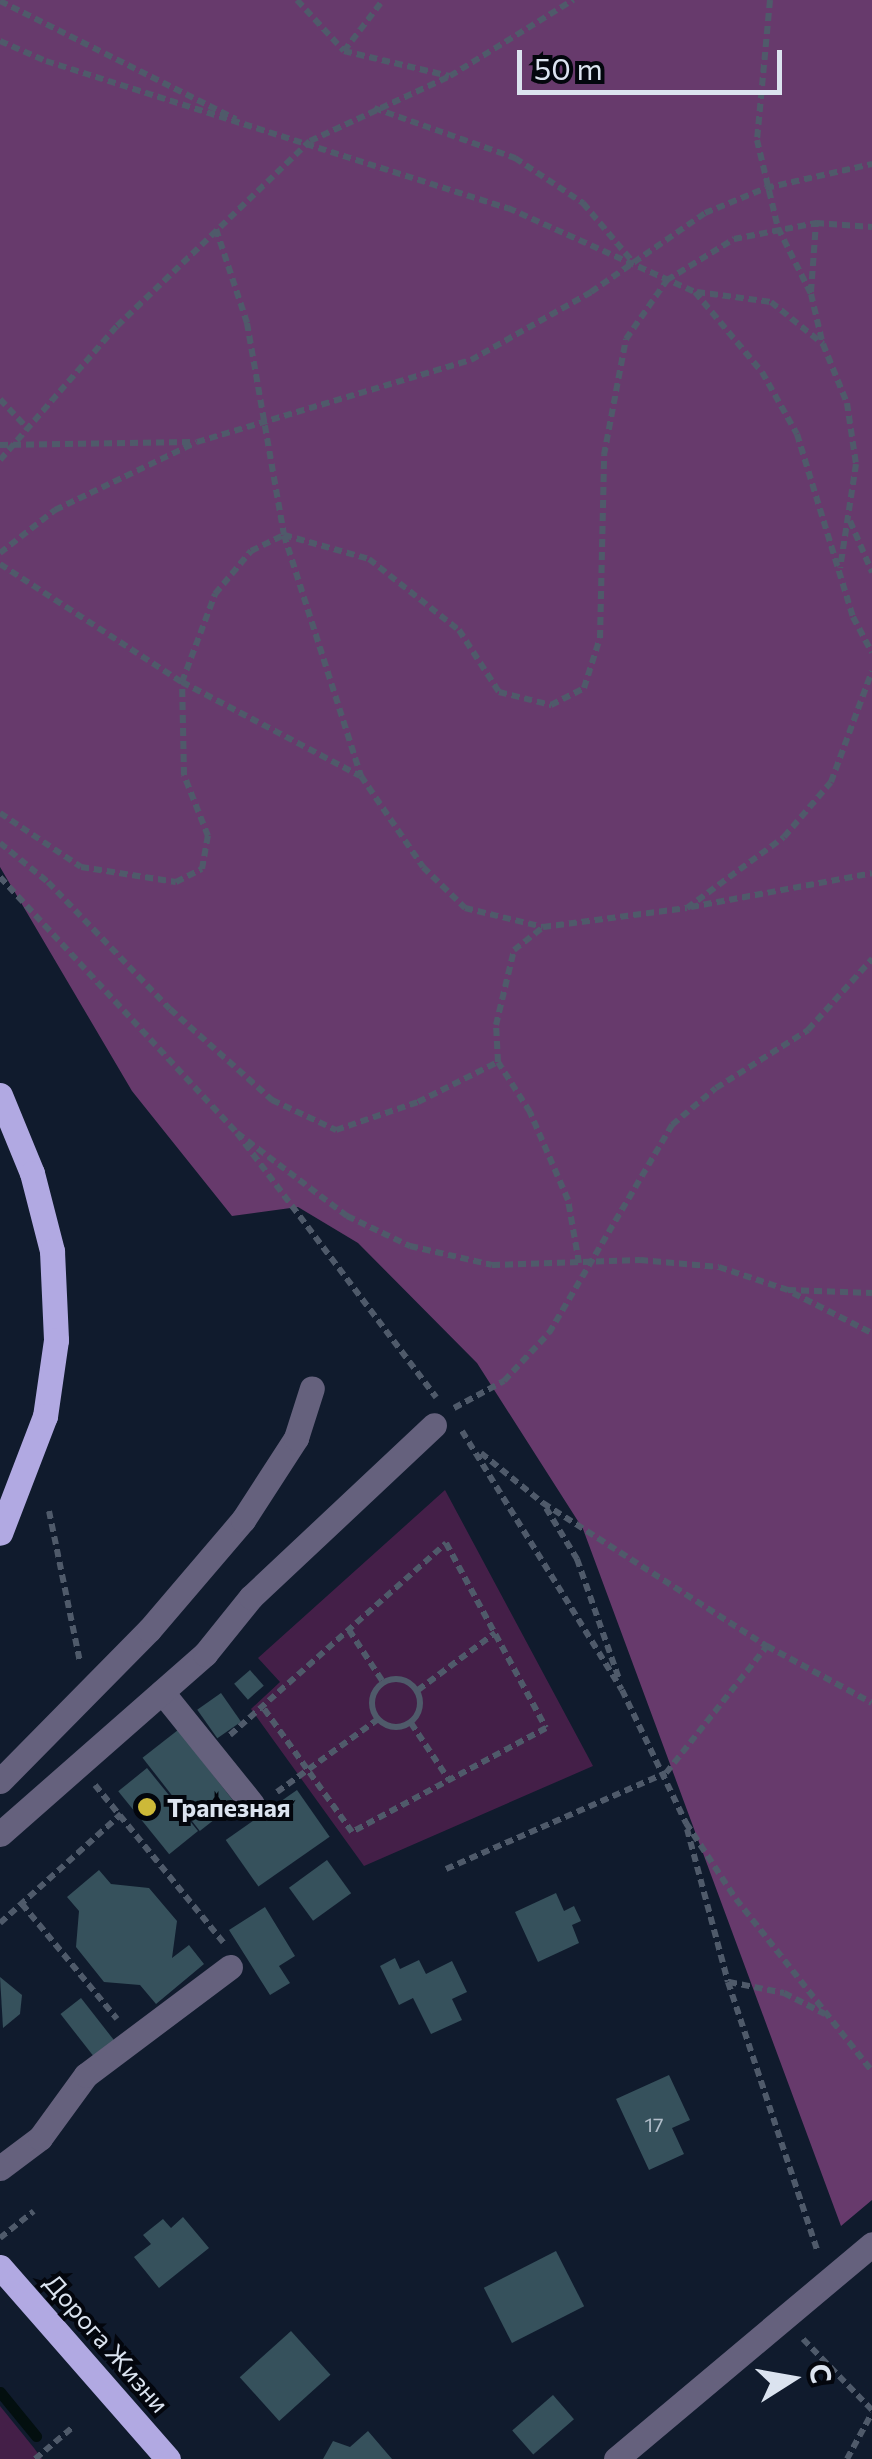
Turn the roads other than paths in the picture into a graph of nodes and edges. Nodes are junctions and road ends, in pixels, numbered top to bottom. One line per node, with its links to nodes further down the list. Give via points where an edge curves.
1 (0, 1095): 4 (main road, via 32,1172 52,1251 56,1340 45,1416)
2 (312, 1388): 6 (street, via 296,1438 243,1520 148,1630)
3 (440, 1418): 5 (street, via 251,1596 205,1654)
4 (0, 1534)
5 (162, 1692): 7 (street); 8 (street)
6 (0, 1782)
7 (252, 1804)
8 (0, 1834)
9 (230, 1966): 10 (street, via 86,2076 40,2138)
10 (0, 2168)
11 (872, 2244): 14 (street)
12 (0, 2268): 13 (main road, Дорога Жизни)
13 (168, 2459)
14 (616, 2459)

